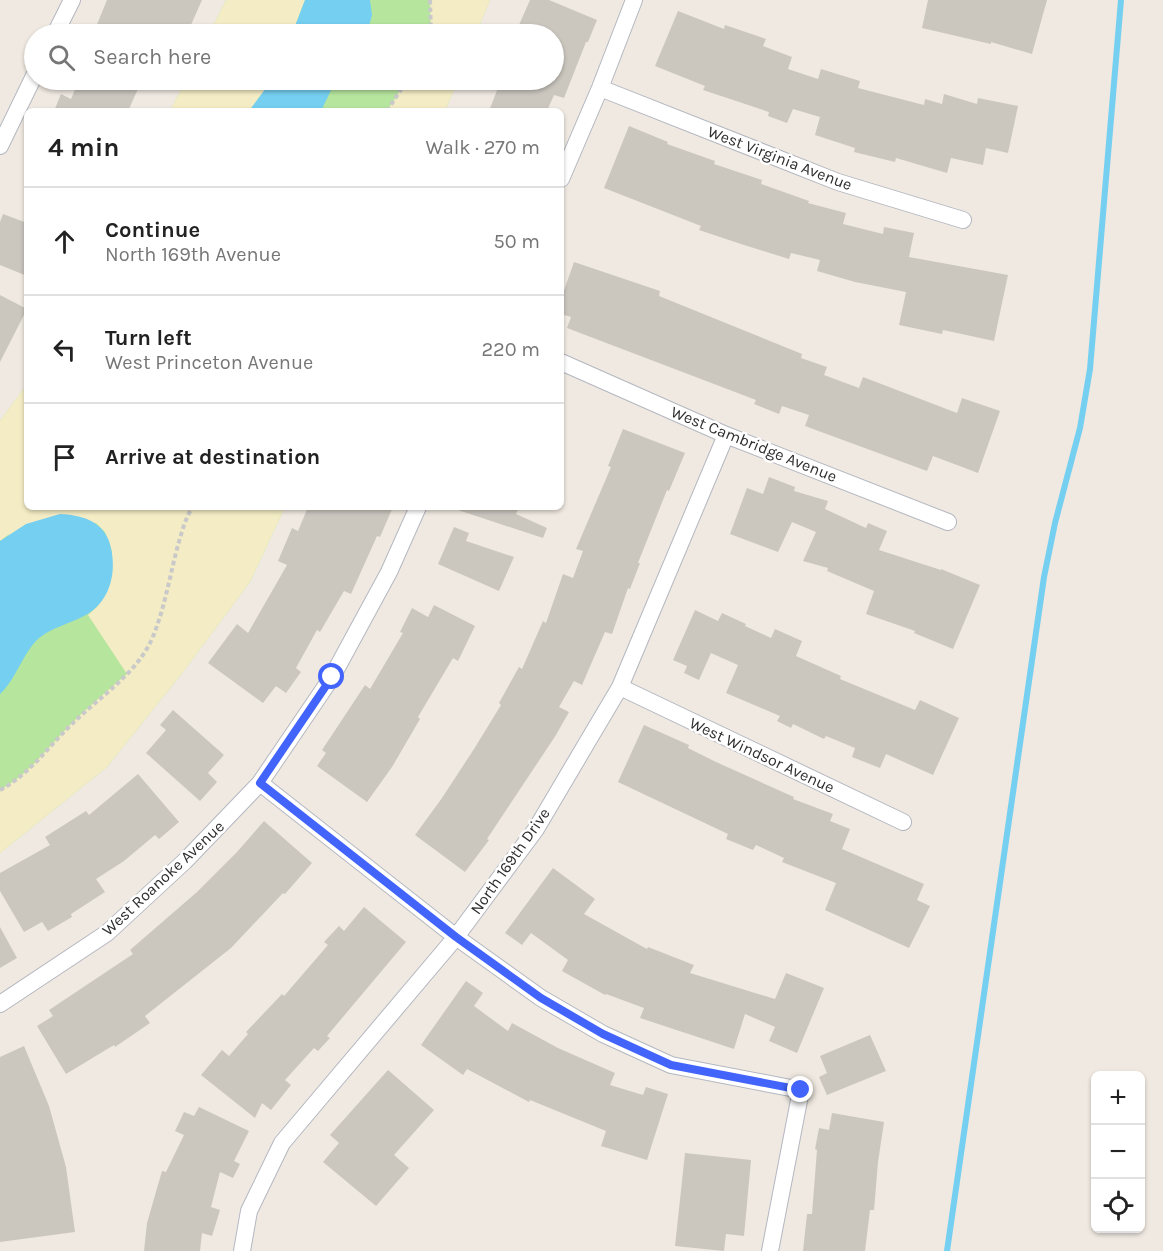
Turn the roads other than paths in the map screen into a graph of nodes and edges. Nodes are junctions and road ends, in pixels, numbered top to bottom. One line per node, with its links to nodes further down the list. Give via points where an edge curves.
1 (634, 0): 4 (street)
2 (67, 2): 3 (street)
3 (59, 24)
4 (600, 88): 7 (street); 8 (street, West Virginia Avenue, via 838,182)
5 (27, 90): 6 (street)
6 (0, 146)
7 (564, 172)
8 (963, 220)
9 (564, 363): 10 (street, West Cambridge Avenue)
10 (726, 435): 12 (street, West Cambridge Avenue); 13 (street, North 169th Drive)
11 (417, 510): 14 (street, West Roanoke Avenue, via 389,572 332,677)
12 (948, 522)
13 (620, 687): 15 (street, West Windsor Avenue); 16 (street, North 169th Drive, via 536,829)
14 (260, 783): 16 (street); 17 (street, West Roanoke Avenue, via 185,861 107,933)
15 (903, 822)
16 (456, 937): 18 (street, North 169th Drive, via 282,1143 249,1211); 19 (street, via 541,998 603,1034 671,1065 801,1090)
17 (0, 1004)
18 (242, 1251)
19 (770, 1251)

